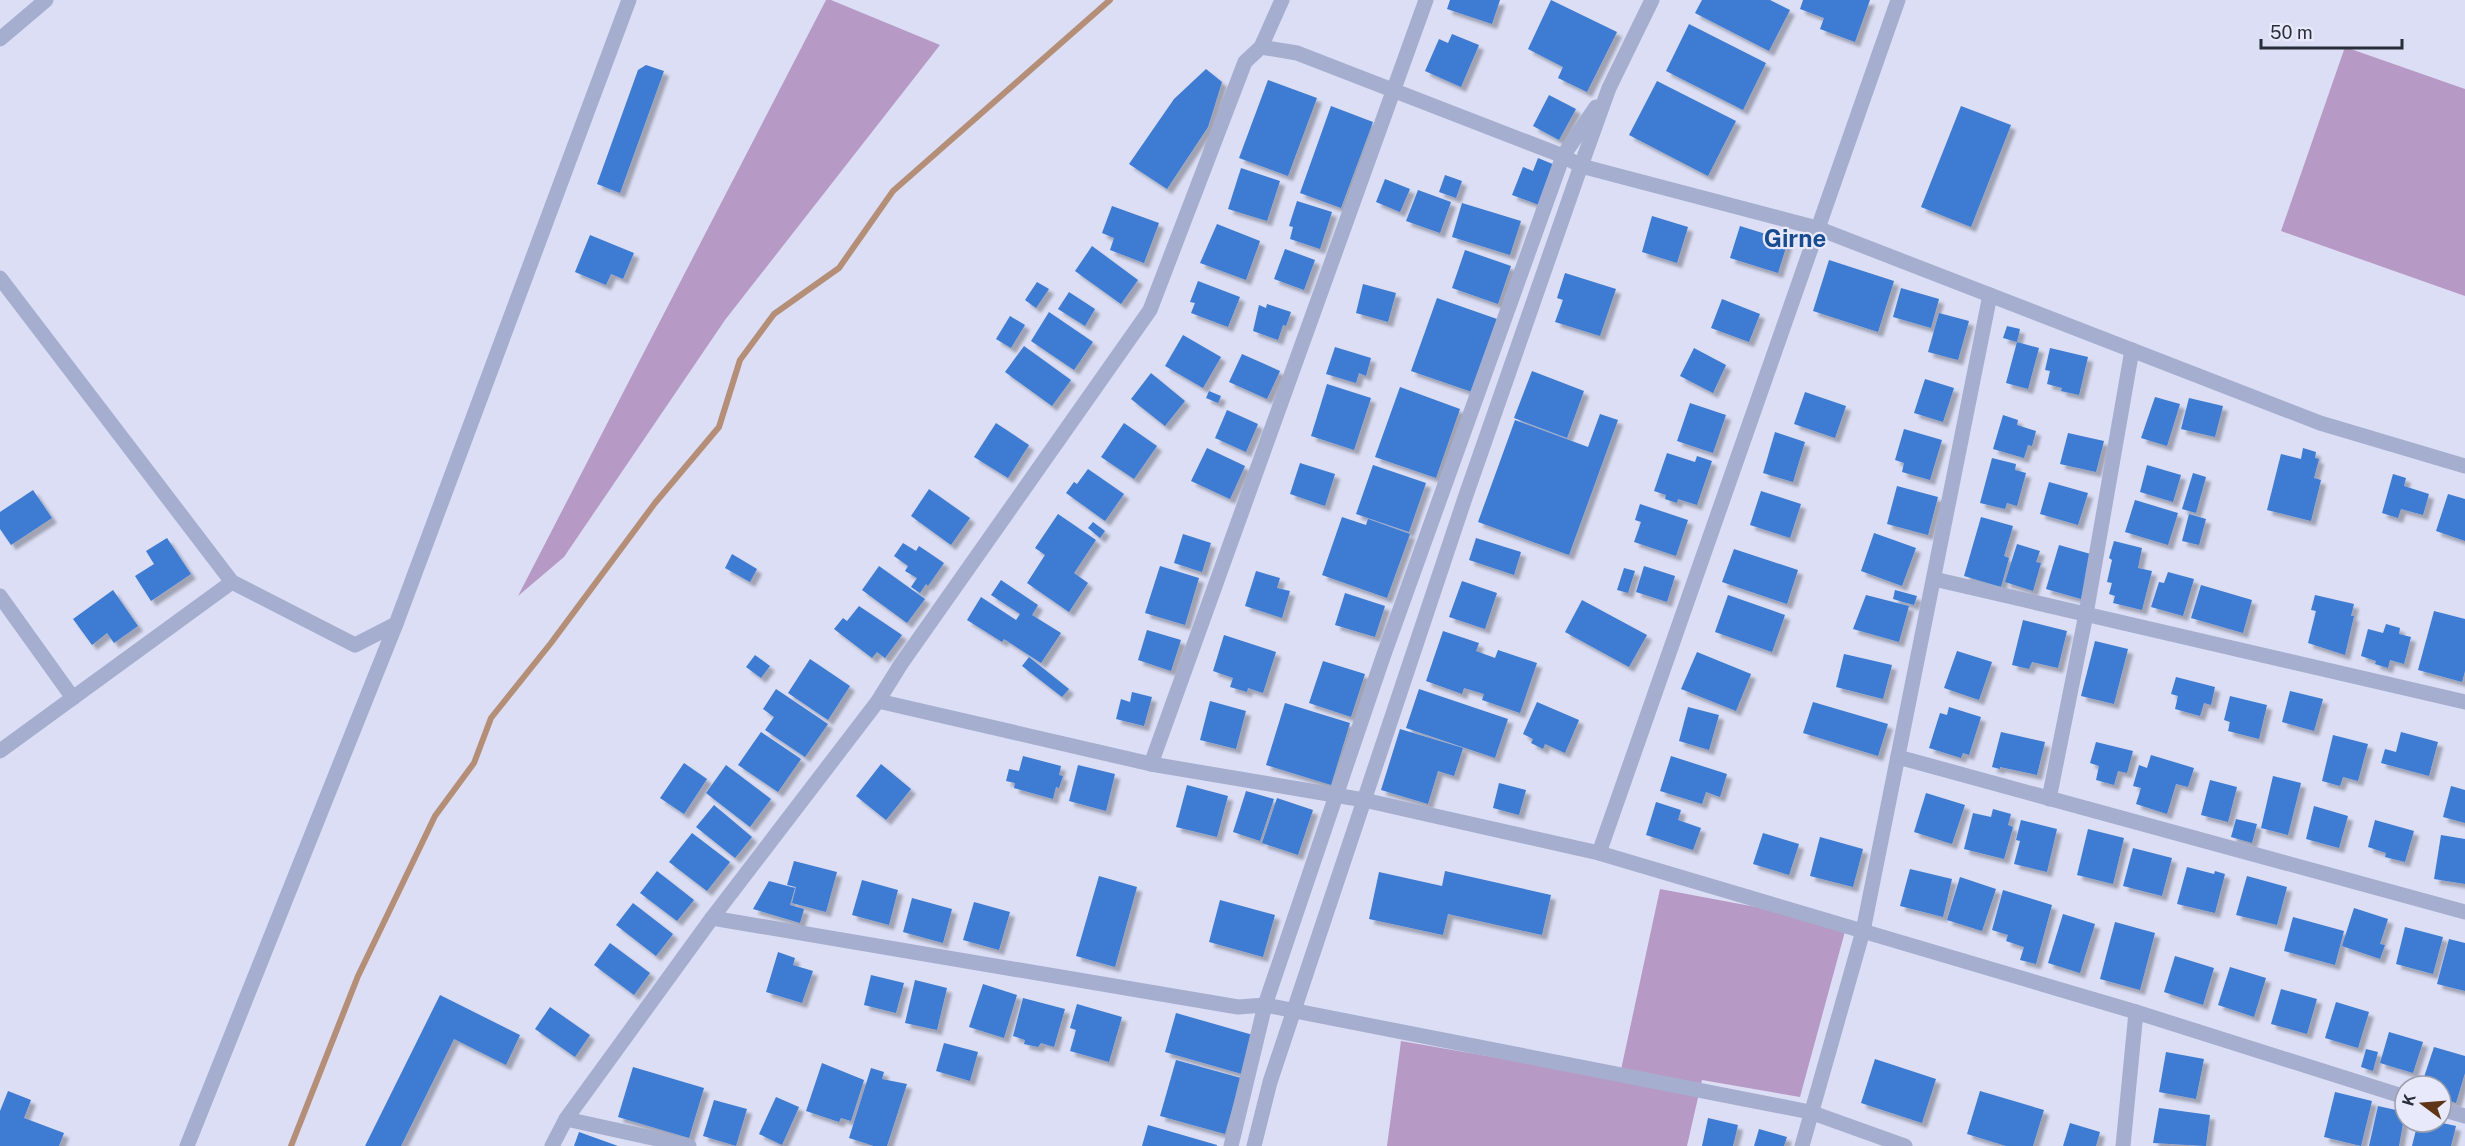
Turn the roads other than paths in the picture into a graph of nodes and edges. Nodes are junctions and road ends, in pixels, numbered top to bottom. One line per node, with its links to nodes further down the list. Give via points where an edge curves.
1 (46, 0): 7 (street)
2 (629, 0): 22 (street)
3 (1282, 0): 8 (street)
4 (1426, 0): 10 (street)
5 (1652, 0): 9 (street)
6 (1898, 0): 13 (street)
7 (0, 39)
8 (1261, 47): 10 (street, via 1297,53); 24 (street, via 1245,62 1150,310)
9 (1610, 87): 11 (street); 12 (street)
10 (1393, 90): 11 (street); 28 (street)
11 (1563, 156): 12 (street); 29 (street)
12 (1581, 166): 13 (street); 31 (street)
13 (1817, 228): 15 (street); 32 (street)
14 (0, 278): 19 (street)
15 (1990, 295): 16 (street); 18 (street)
16 (2132, 350): 17 (street, via 2320,423); 21 (street)
17 (2465, 466)
18 (1934, 579): 21 (street); 27 (street)
19 (231, 582): 22 (street, via 355,645); 23 (street)
20 (0, 596): 23 (street)
21 (2086, 614): 25 (street); 30 (street)
22 (396, 624): 42 (street)
23 (73, 698): 26 (street)
24 (878, 701): 28 (street); 34 (street)
25 (2465, 702)
26 (0, 751)
27 (1898, 758): 30 (street); 35 (street)
28 (1151, 764): 29 (street)
29 (1335, 796): 31 (street); 36 (street)
30 (2049, 799): 33 (street)
31 (1364, 800): 32 (street); 37 (street)
32 (1599, 853): 35 (street)
33 (2465, 912)
34 (712, 918): 36 (street, via 1238,1007); 41 (street)
35 (1863, 931): 38 (street); 40 (street)
36 (1265, 1005): 37 (street); 45 (street)
37 (1293, 1011): 40 (street); 46 (street)
38 (2136, 1012): 39 (street); 49 (street)
39 (2393, 1093)
40 (1810, 1112): 47 (street); 48 (street)
41 (566, 1119): 43 (street); 44 (street)
42 (188, 1146)
43 (552, 1146)
44 (689, 1146)
45 (1231, 1146)
46 (1254, 1146)
47 (1802, 1146)
48 (1905, 1146)
49 (2122, 1146)

